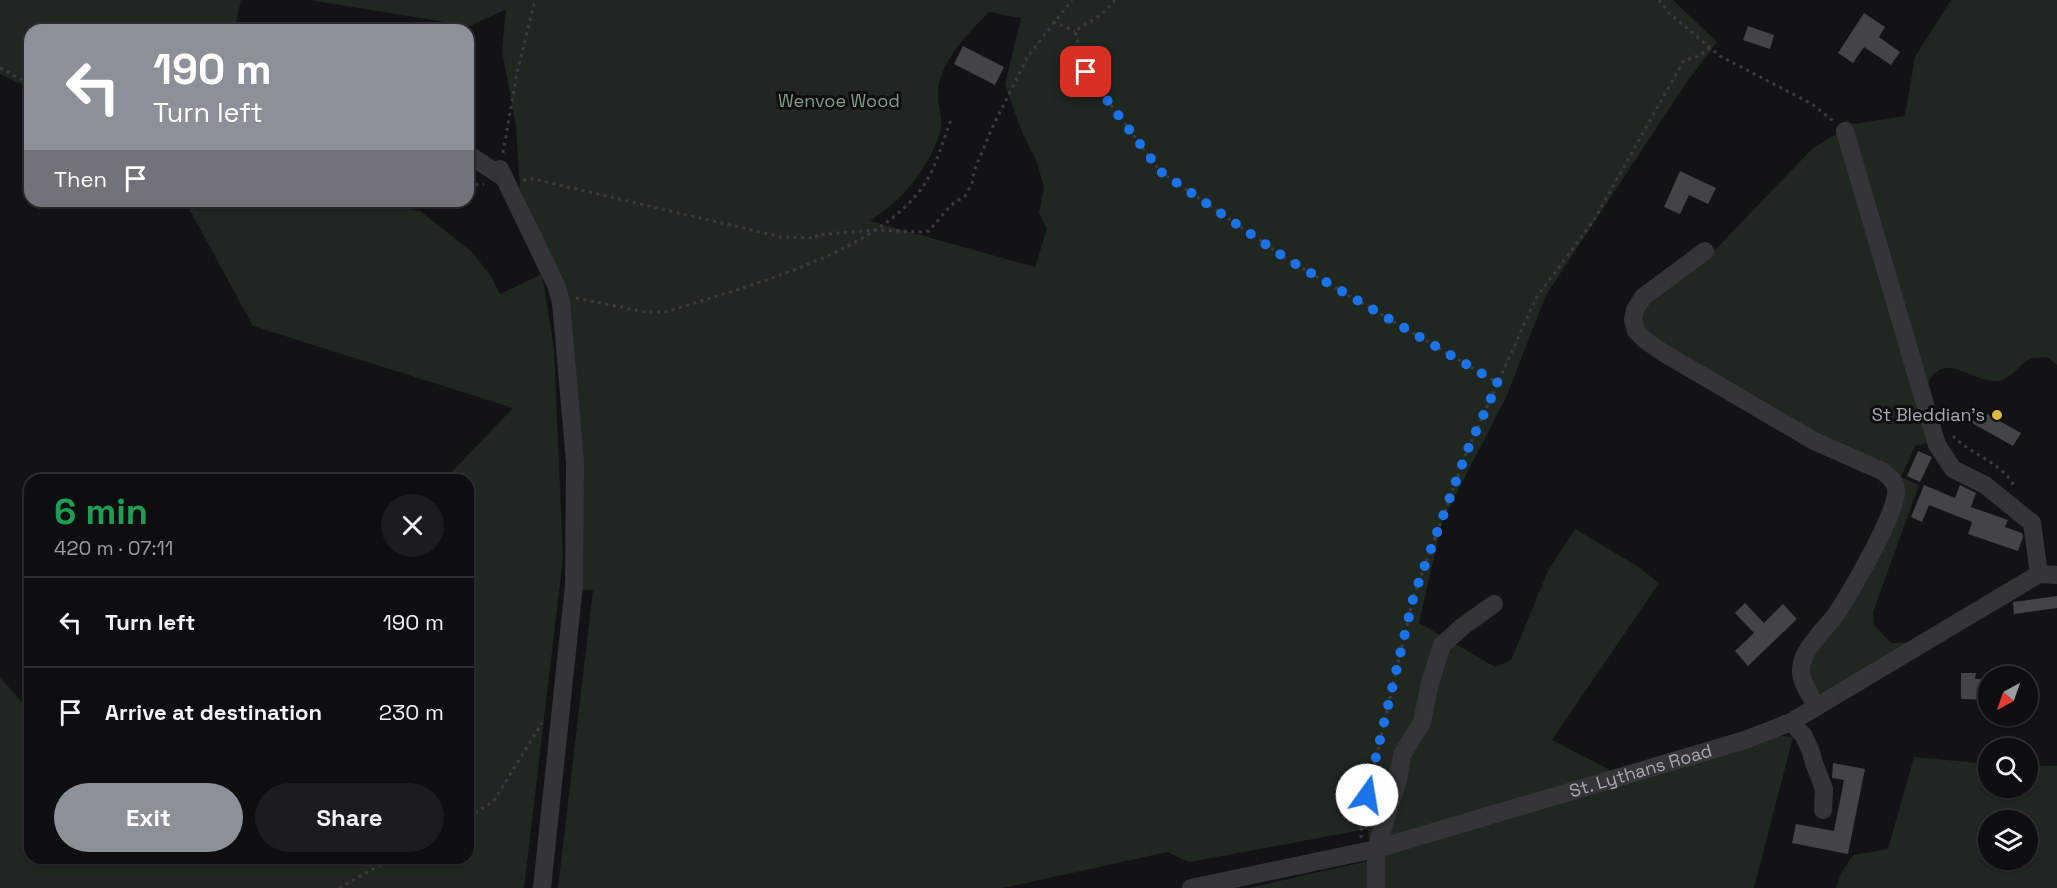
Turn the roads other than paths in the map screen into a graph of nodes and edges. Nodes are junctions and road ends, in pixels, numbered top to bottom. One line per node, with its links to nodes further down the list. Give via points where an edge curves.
1 (1845, 130): 4 (street, via 1937,445 1953,469 1985,485 2032,524)
2 (474, 158): 10 (street, via 503,176 561,303 575,462 574,585)
3 (1706, 251): 6 (street, via 1642,297 1633,320 1636,331 1662,352 1814,441 1882,471 1896,488 1891,514 1856,580 1803,660 1805,687)
4 (2048, 575): 6 (street, St. Lythans Road)
5 (1494, 604): 9 (street, via 1442,645 1422,722 1402,755 1398,780)
6 (1816, 705): 7 (street, St. Lythans Road)
7 (1791, 722): 8 (street, via 1812,752 1824,789); 9 (street, St. Lythans Road, via 1745,740)
8 (1823, 810)
9 (1368, 850): 11 (street, St. Lythans Road); 12 (street)
10 (542, 888)
11 (1191, 888)
12 (1376, 888)

